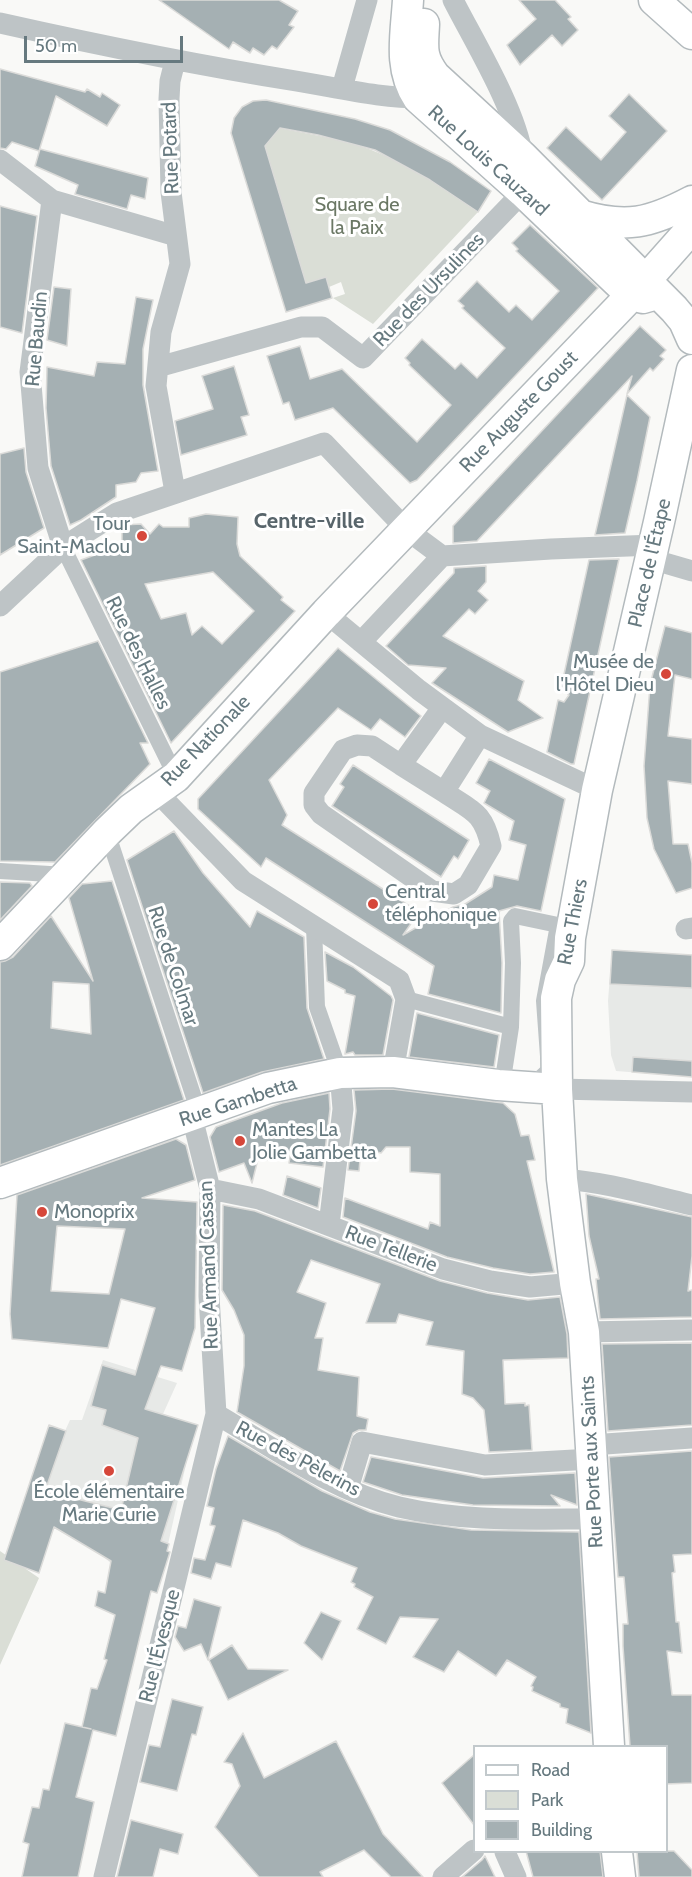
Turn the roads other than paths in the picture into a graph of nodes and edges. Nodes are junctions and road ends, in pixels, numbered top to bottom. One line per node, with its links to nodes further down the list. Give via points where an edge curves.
1 (367, 0): 9 (street)
2 (408, 0): 10 (main road, via 405,63 409,83)
3 (425, 0): 11 (main road, via 425,61)
4 (453, 0): 12 (street, via 520,138)
5 (654, 0): 7 (main road)
6 (0, 23): 8 (street, Rue Louis Cauzard)
7 (692, 34)
8 (175, 61): 9 (street, Rue Louis Cauzard); 19 (street, Rue Potard, via 169,99)
9 (342, 88): 10 (street, Rue Louis Cauzard)
10 (418, 98): 11 (street); 14 (main road, Rue Louis Cauzard)
11 (457, 98): 12 (main road)
12 (523, 158): 17 (main road)
13 (0, 160): 15 (street)
14 (524, 192): 21 (main road, Rue Louis Cauzard); 23 (street, Rue des Ursulines, via 363,358 322,327 301,327)
15 (52, 200): 19 (street); 27 (street, Rue Baudin, via 30,372 38,468)
16 (692, 201): 17 (main road, via 661,215 626,223)
17 (580, 215): 21 (main road)
18 (692, 228): 21 (main road, Rue Auguste Goust)
19 (176, 236): 23 (street, Rue Potard, via 180,264 161,332)
20 (692, 253): 21 (main road, Rue Auguste Goust)
21 (644, 289): 22 (main road, via 680,315); 26 (main road, Rue Auguste Goust)
22 (692, 339)
23 (158, 367): 25 (street, Rue Potard, via 156,386)
24 (692, 370): 28 (main road, Place de l'Étape)
25 (175, 492): 26 (street, via 324,444); 27 (street, via 117,513)
26 (407, 530): 29 (street); 32 (main road, Rue Nationale)
27 (63, 547): 31 (street); 37 (street, Rue des Halles)
28 (652, 552): 29 (street, via 551,549); 30 (street); 38 (main road, Place de l'Étape)
29 (442, 556): 33 (street)
30 (692, 572)
31 (0, 606)
32 (326, 613): 33 (street); 37 (main road, Rue Nationale)
33 (361, 642): 34 (street)
34 (442, 708): 35 (street); 36 (street)
35 (480, 735): 38 (street); 39 (street)
36 (401, 765): 39 (street); 39 (street, via 372,746 357,745 343,750 314,793 314,805 321,814 432,891 454,894 468,885 491,846 487,828 478,814)
37 (166, 784): 40 (main road, Rue Nationale); 43 (street, via 243,881)
38 (597, 790): 49 (main road, Rue Thiers, via 569,962 556,998)
39 (444, 792)
40 (107, 832): 42 (main road, Rue Nationale); 51 (street, Rue de Colmar)
41 (0, 871): 42 (street)
42 (66, 875): 44 (main road, Rue Nationale)
43 (314, 926): 45 (street, via 399,980); 48 (street, via 317,1007)
44 (0, 945)
45 (406, 999): 46 (street); 47 (street)
46 (512, 1028): 46 (street, via 503,1079 535,1083 549,1070 544,1001 558,925 515,916 511,921)
47 (393, 1072): 48 (main road, Rue Gambetta); 49 (main road, Rue Gambetta)
48 (339, 1073): 51 (main road, Rue Gambetta, via 268,1088); 56 (street, via 343,1109)
49 (556, 1089): 50 (street); 52 (main road, Rue Thiers)
50 (692, 1092)
51 (195, 1115): 53 (main road, Rue Gambetta); 54 (street, Rue Armand Cassan)
52 (562, 1179): 55 (street, via 585,1180); 57 (main road, Rue Porte aux Saints)
53 (0, 1183)
54 (210, 1189): 56 (street, Rue Tellerie, via 258,1199); 60 (street, Rue Armand Cassan, via 209,1296)
55 (692, 1205)
56 (329, 1225): 57 (street, Rue Tellerie, via 443,1269 490,1281 530,1287)
57 (576, 1284): 59 (main road, Rue Porte aux Saints)
58 (692, 1330): 59 (street)
59 (584, 1332): 62 (main road, Rue Porte aux Saints)
60 (216, 1414): 63 (street, Rue des Pèlerins); 69 (street, Rue l'Évesque)
61 (692, 1438): 62 (street)
62 (591, 1452): 63 (street, via 484,1465 362,1442); 64 (main road, Rue Porte aux Saints)
63 (348, 1489): 64 (street, Rue des Pèlerins, via 398,1507 483,1520)
64 (595, 1519): 65 (main road, Rue Porte aux Saints)
65 (609, 1745)
66 (473, 1851): 70 (street)
67 (506, 1853): 71 (street)
68 (617, 1853): 72 (main road)
69 (104, 1877)
70 (443, 1877)
71 (516, 1877)
72 (620, 1877)

